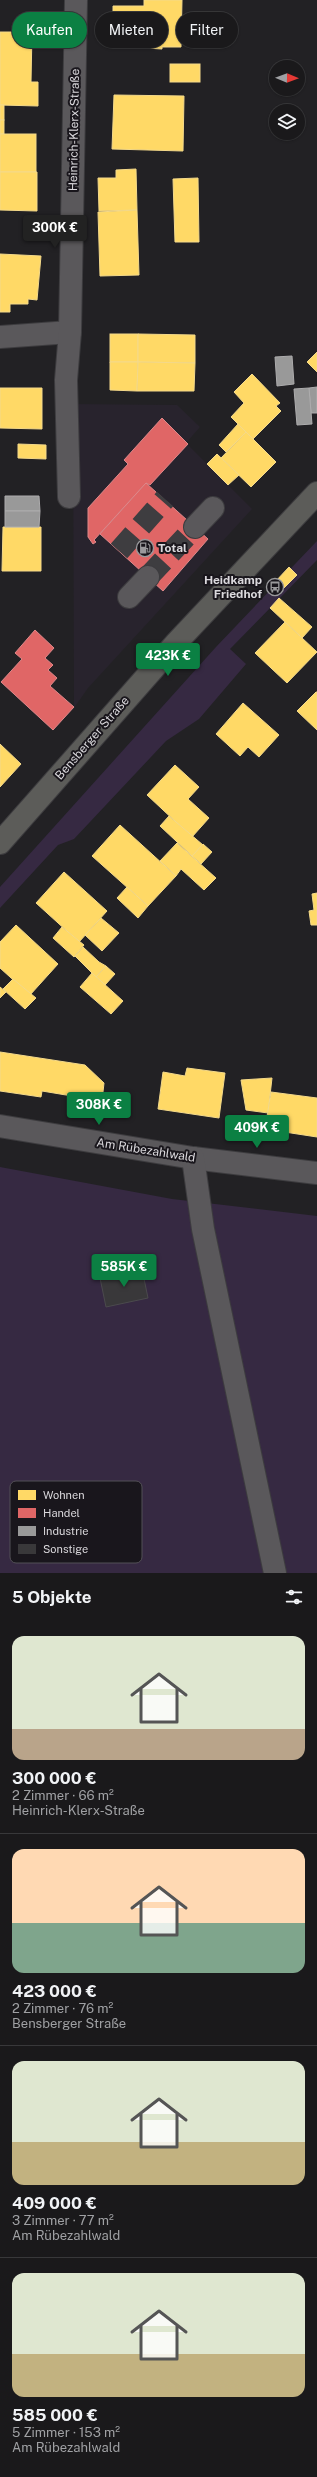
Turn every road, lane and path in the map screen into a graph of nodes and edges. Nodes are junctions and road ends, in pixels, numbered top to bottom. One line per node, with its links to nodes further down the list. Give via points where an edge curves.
1 (76, 0): 2 (street, Heinrich-Klerx-Straße)
2 (70, 332): 3 (street); 5 (street, Heinrich-Klerx-Straße, via 66,380)
3 (0, 338)
4 (317, 492): 10 (main road, Bensberger Straße, via 176,643)
5 (69, 497)
6 (213, 508): 7 (street)
7 (195, 527)
8 (148, 577): 9 (street)
9 (129, 597)
10 (0, 843)
11 (0, 1126): 12 (street, Am Rübezahlwald)
12 (193, 1158): 13 (street, Am Rübezahlwald); 14 (street, via 203,1229)
13 (317, 1173)
14 (275, 1573)

